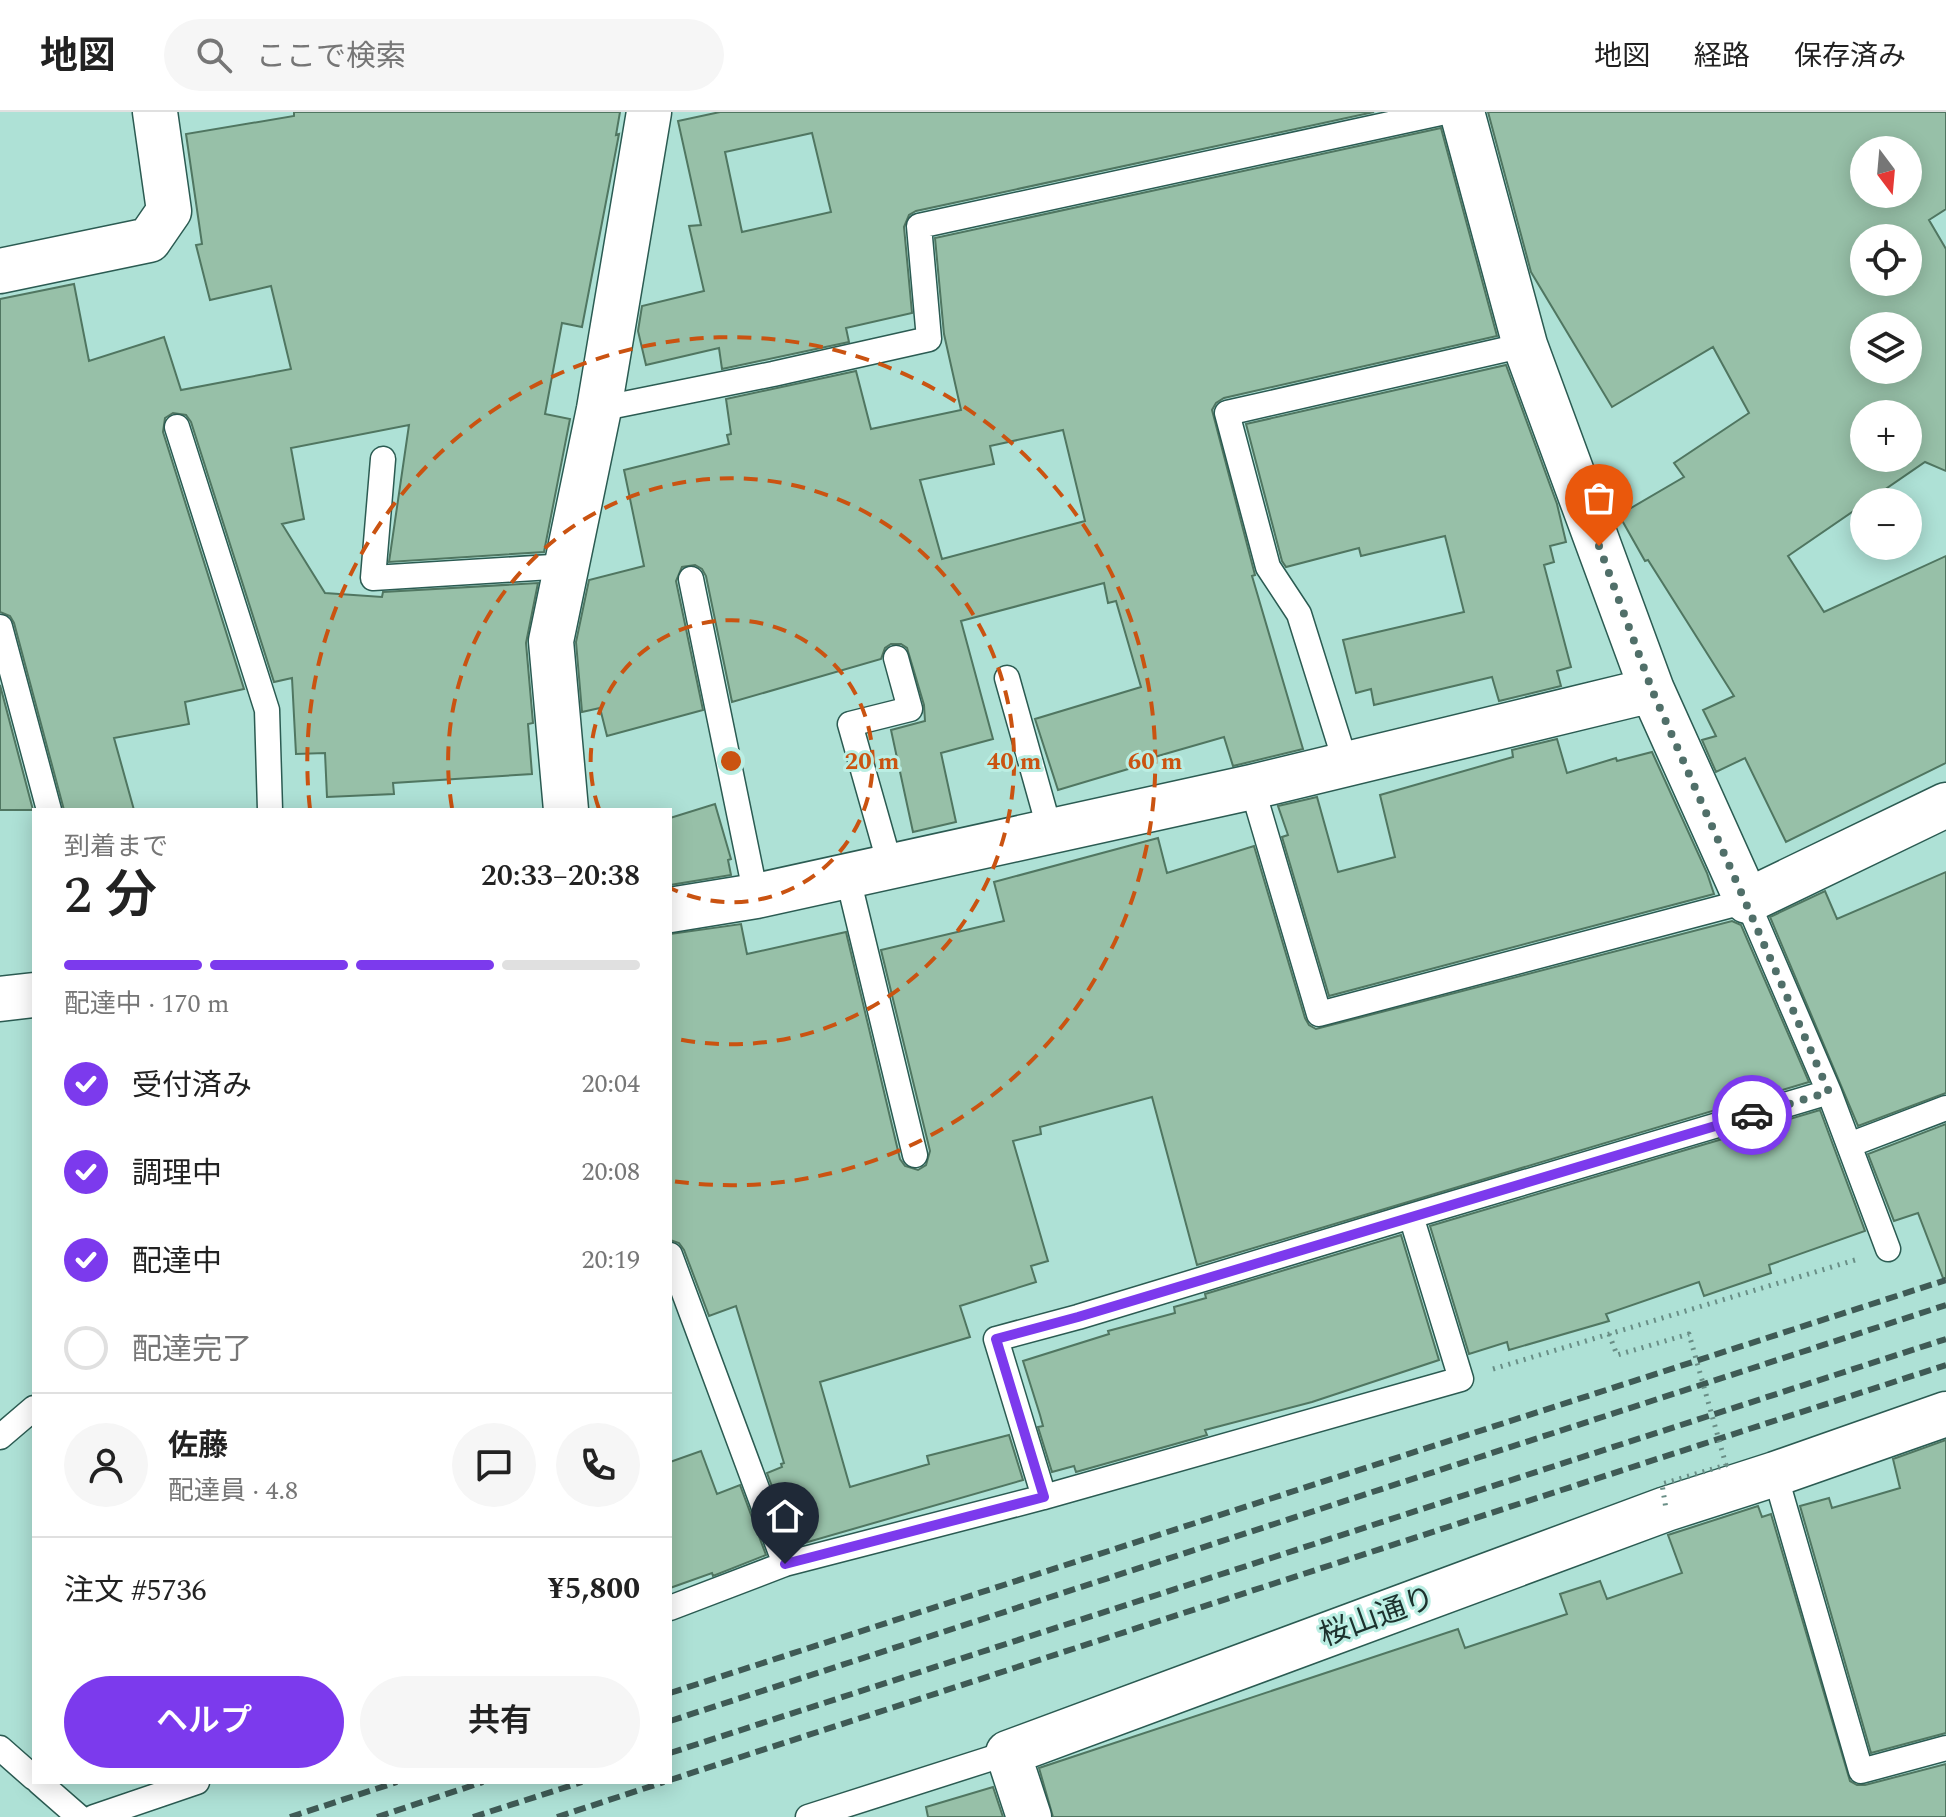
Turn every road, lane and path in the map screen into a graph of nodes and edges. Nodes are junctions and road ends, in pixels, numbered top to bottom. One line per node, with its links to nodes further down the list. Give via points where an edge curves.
1 (155, 112): 5 (street, via 169,211 149,240)
2 (649, 112): 7 (street)
3 (1445, 112): 7 (lane, via 919,226 929,339)
4 (1462, 112): 6 (street)
5 (0, 271)
6 (1525, 345): 15 (street); 16 (lane, via 1227,413 1268,567 1299,614)
7 (599, 409): 10 (street)
8 (177, 427): 20 (lane, via 267,710)
9 (383, 459): 10 (lane, via 373,578)
10 (567, 566): 21 (street, via 551,641)
11 (691, 579): 25 (lane)
12 (0, 627): 19 (lane)
13 (896, 658): 23 (lane, via 910,709 850,724)
14 (1007, 678): 22 (lane)
15 (1652, 690): 16 (street); 26 (street)
16 (1346, 764): 17 (street)
17 (1252, 787): 22 (street); 26 (lane, via 1319,1014)
18 (1946, 805): 26 (street)
19 (48, 808)
20 (270, 808)
21 (566, 808)
22 (1050, 831): 23 (street)
23 (890, 865): 24 (street)
24 (847, 874): 25 (street); 33 (lane)
25 (756, 896): 27 (street)
26 (1747, 901): 30 (lane)
27 (672, 910)
28 (32, 995): 29 (street)
29 (0, 999)
30 (1829, 1092): 32 (lane); 34 (lane)
31 (1946, 1108): 32 (lane)
32 (1849, 1145): 35 (lane)
33 (915, 1155)
34 (1411, 1216): 38 (lane); 43 (lane, via 996,1339)
35 (1888, 1249): 37 (path)
36 (672, 1260): 45 (lane)
37 (1609, 1334): 38 (path); 44 (path, bridge, via 1617,1355 1689,1334 1726,1465 1662,1484)
38 (1461, 1379): 43 (lane)
39 (32, 1410): 41 (lane)
40 (1946, 1414): 42 (street, 桜山通り)
41 (0, 1437)
42 (1775, 1474): 44 (street, 桜山通り); 48 (lane, via 1861,1771)
43 (1044, 1497): 45 (lane)
44 (1666, 1509): 49 (street, 桜山通り)
45 (785, 1564): 46 (lane)
46 (672, 1607)
47 (0, 1748): 50 (lane)
48 (1946, 1748)
49 (1008, 1753): 55 (lane, 桜山通り); 56 (street)
50 (32, 1776)
51 (41, 1784): 53 (lane)
52 (191, 1784): 54 (lane)
53 (79, 1817)
54 (94, 1817)
55 (808, 1817)
56 (1029, 1817)

